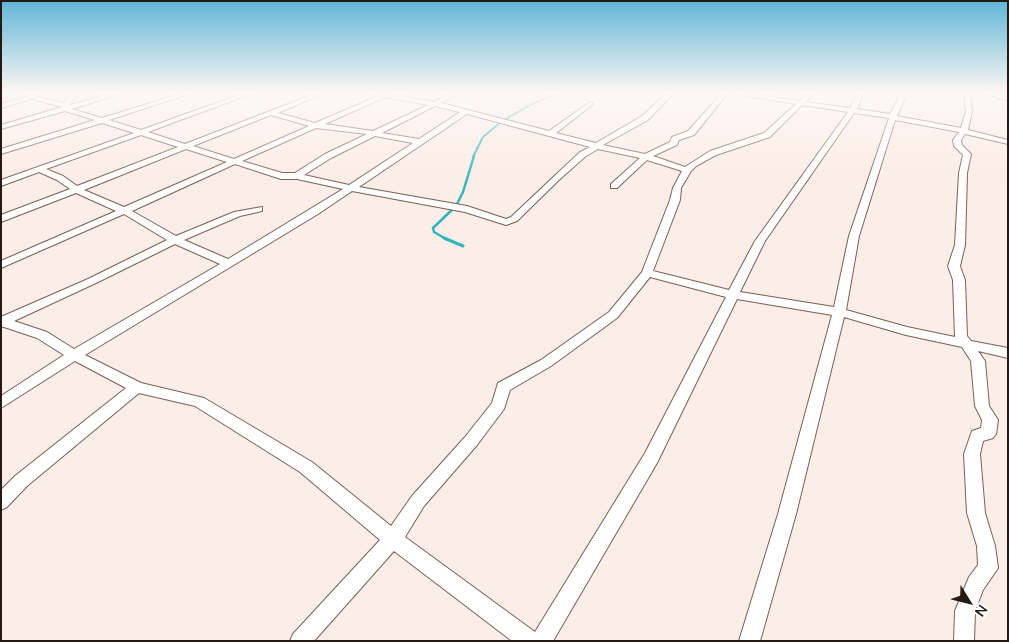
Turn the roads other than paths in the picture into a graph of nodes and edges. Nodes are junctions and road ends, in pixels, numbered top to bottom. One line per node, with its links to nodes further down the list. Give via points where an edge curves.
1 (17, 122): 20 (street)
2 (99, 122): 29 (street)
3 (111, 122): 22 (street)
4 (174, 122): 22 (street)
5 (247, 122): 28 (street)
6 (303, 122): 19 (street)
7 (325, 122): 19 (street)
8 (397, 122): 23 (street)
9 (450, 122): 25 (street)
10 (505, 122): 24 (street)
11 (565, 122): 24 (street)
12 (639, 122): 27 (street)
13 (700, 122): 30 (street, via 691,133)
14 (782, 122): 33 (street, via 767,136 713,153)
15 (845, 122): 46 (street, via 760,241)
16 (891, 122): 47 (street, via 854,236)
17 (928, 122): 21 (street)
18 (965, 122): 21 (street)
19 (316, 126): 23 (street); 31 (street)
20 (1, 127)
21 (963, 128): 26 (street); 49 (street, via 957,140 958,146 967,154 963,172 960,245 954,266 959,280 961,336)
22 (144, 133): 28 (street); 32 (street)
23 (372, 134): 25 (street); 34 (street)
24 (549, 134): 27 (street)
25 (420, 142): 37 (street)
26 (1008, 142)
27 (597, 145): 30 (street); 37 (street, via 556,177 513,220 506,222 462,208)
28 (188, 146): 31 (street); 38 (street)
29 (1, 152)
30 (646, 157): 33 (street); 36 (street)
31 (235, 162): 34 (street, via 281,176); 40 (street)
32 (41, 169): 35 (street); 38 (street)
33 (687, 170): 45 (street, via 677,188)
34 (297, 176): 37 (street)
35 (1, 183)
36 (614, 186)
37 (350, 188): 43 (street)
38 (77, 190): 40 (street); 41 (street)
39 (259, 209): 42 (street, via 237,214)
40 (125, 211): 42 (street); 44 (street)
41 (1, 219)
42 (175, 240): 43 (street); 48 (street)
43 (228, 263): 51 (street)
44 (1, 265)
45 (647, 273): 46 (street); 55 (street, via 613,315 546,363 504,387 499,405 418,502)
46 (734, 295): 47 (street); 58 (street, via 651,458)
47 (839, 312): 49 (street, via 906,332); 59 (street, via 787,514)
48 (1, 322): 51 (street, via 42,335)
49 (967, 345): 50 (street); 60 (street, via 978,360 982,406 990,420 988,434 978,435 972,454 976,513 986,546 988,568 976,584 965,612)
50 (1008, 353)
51 (74, 355): 52 (street); 53 (street)
52 (137, 388): 54 (street, via 21,481); 55 (street, via 199,402 306,467)
53 (1, 403)
54 (1, 502)
55 (392, 539): 56 (street); 57 (street)
56 (300, 641)
57 (530, 641)
58 (541, 641)
59 (749, 641)
60 (964, 641)

